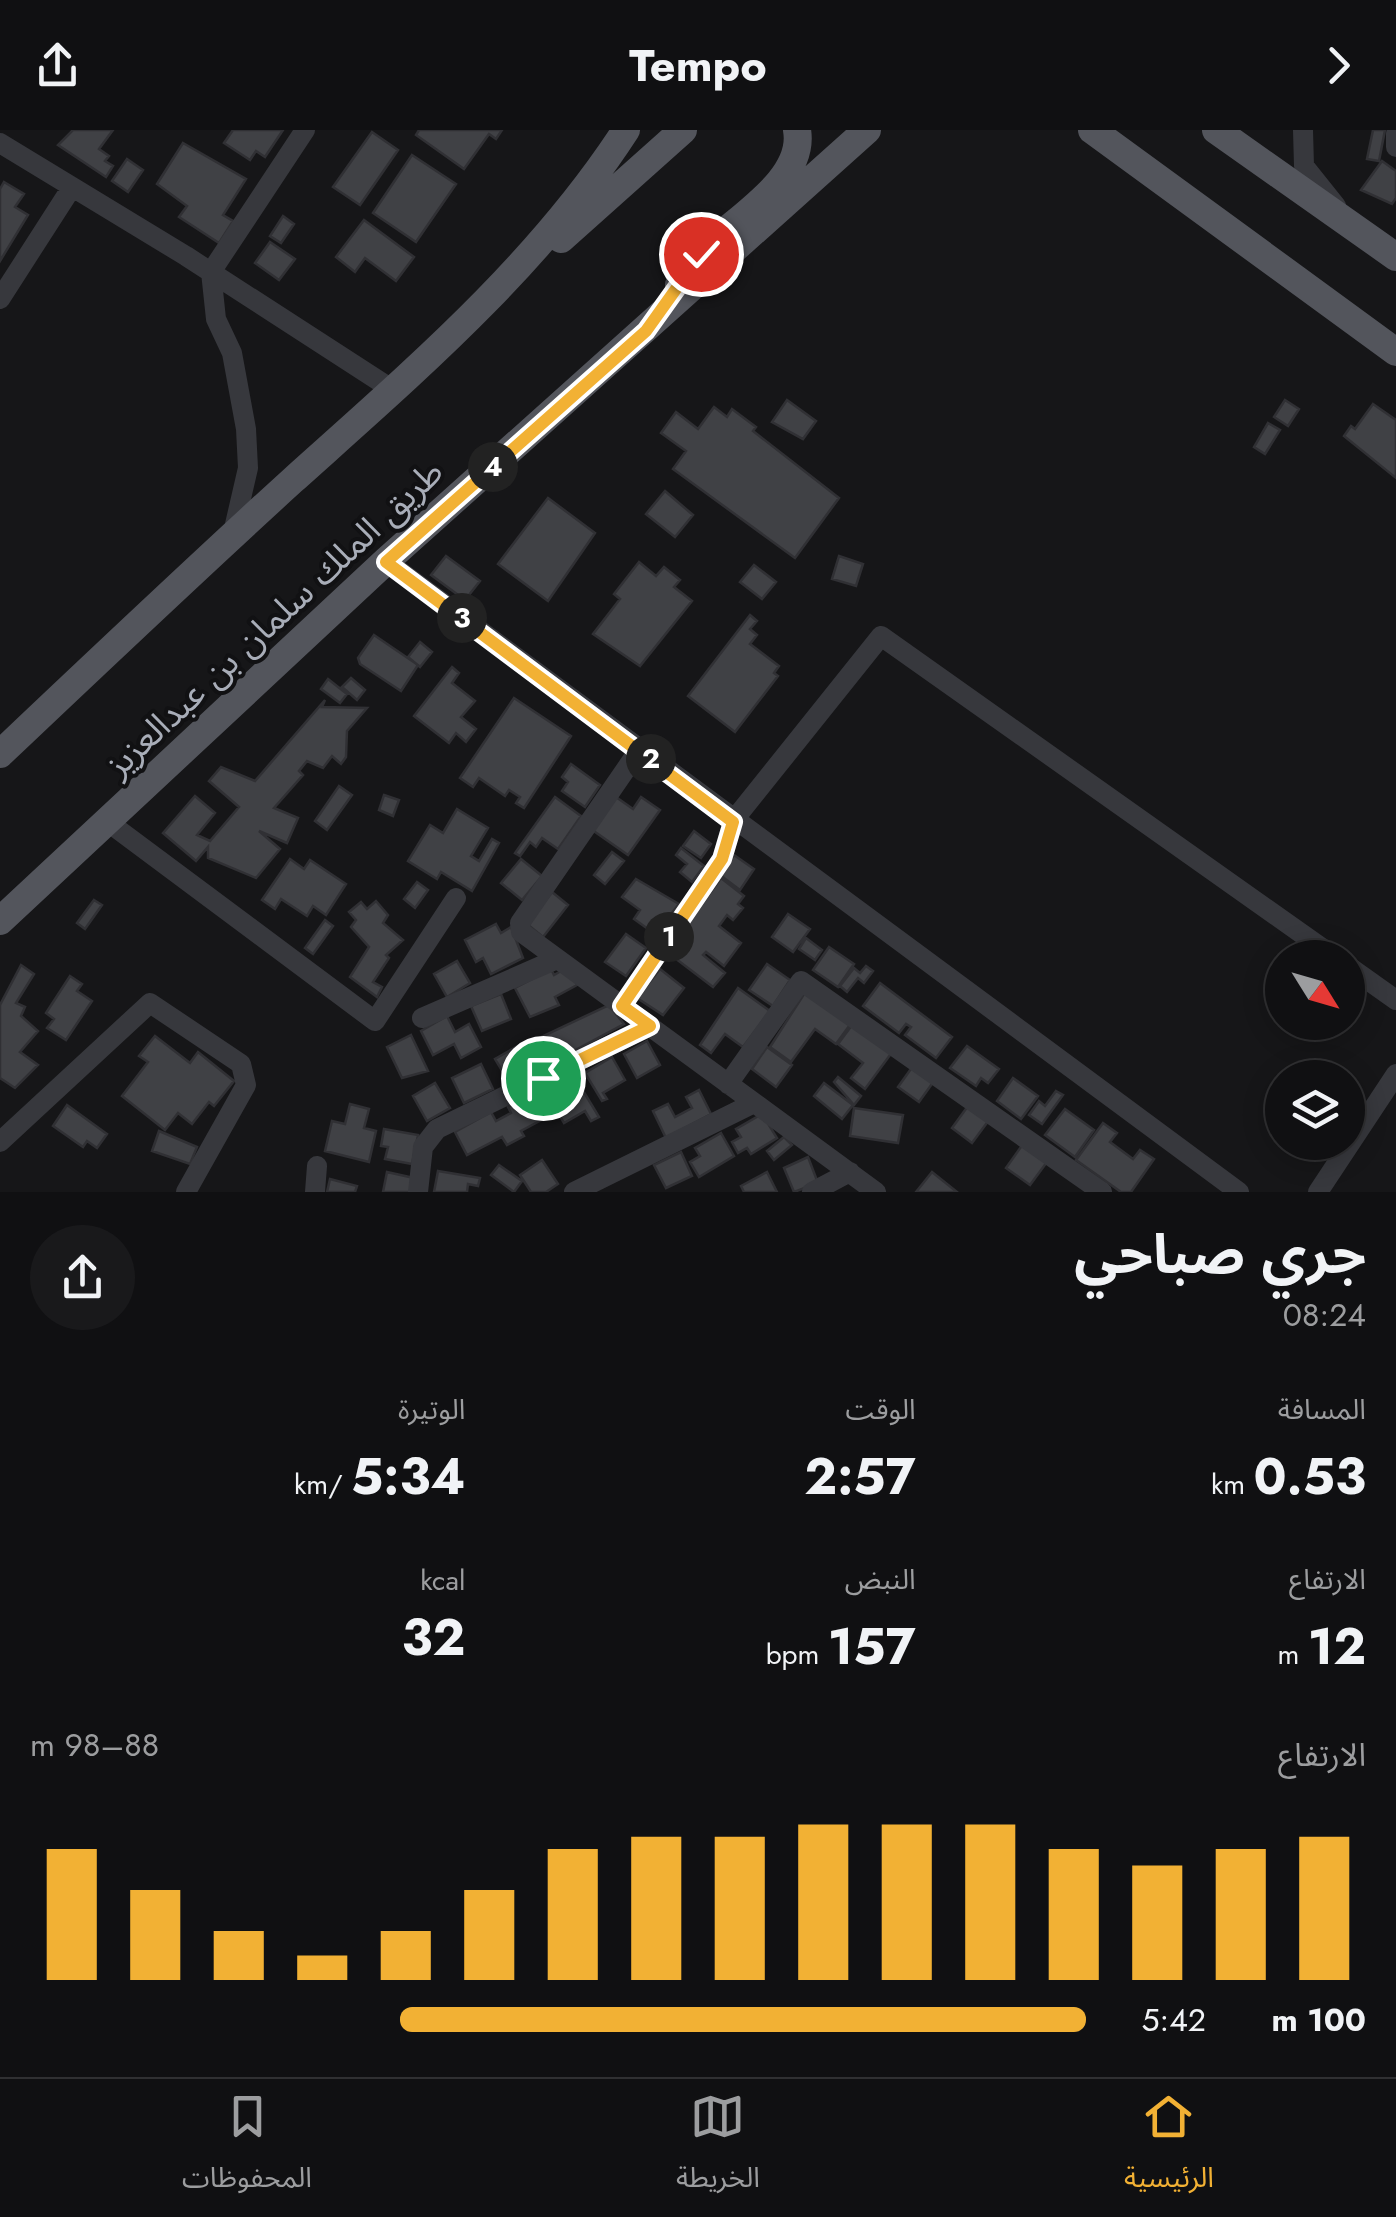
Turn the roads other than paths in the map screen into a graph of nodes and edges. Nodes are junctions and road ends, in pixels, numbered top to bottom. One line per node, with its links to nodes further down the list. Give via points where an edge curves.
1 (305, 130): 15 (street)
2 (626, 130): 19 (main road, via 550,232)
3 (683, 130): 19 (main road)
4 (797, 130): 17 (main road, via 796,152 781,179 701,254)
5 (867, 130): 17 (main road, طريق الملك سلمان بن عبدالعزيز)
6 (1216, 130): 13 (main road)
7 (1303, 130): 13 (street, via 1304,166)
8 (1076, 131): 18 (main road, via 1166,186)
9 (1396, 134): 11 (street)
10 (0, 143): 12 (street)
11 (1396, 147)
12 (72, 187): 15 (street); 16 (street)
13 (1354, 227): 14 (main road)
14 (1396, 258)
15 (211, 272): 20 (street); 21 (street, via 216,319 232,354 246,429 248,468)
16 (0, 300)
17 (646, 331): 22 (main road, طريق الملك سلمان بن عبدالعزيز)
18 (1396, 352)
19 (430, 356): 20 (main road)
20 (393, 390): 21 (main road)
21 (232, 535): 24 (main road)
22 (386, 562): 23 (street); 25 (main road, طريق الملك سلمان بن عبدالعزيز)
23 (638, 750): 26 (street); 30 (street, via 520,924 521,932)
24 (0, 754)
25 (108, 822): 27 (street, via 375,1020); 28 (main road, طريق الملك سلمان بن عبدالعزيز)
26 (733, 822): 29 (street, via 880,636); 33 (street, via 722,859); 49 (street)
27 (456, 898)
28 (0, 921)
29 (1311, 940)
30 (557, 958): 33 (street); 34 (street)
31 (1365, 978): 32 (street)
32 (1396, 1000)
33 (622, 1006): 35 (street)
34 (422, 1018)
35 (650, 1026): 37 (street); 44 (street, via 437,1129 423,1147)
36 (1396, 1074): 50 (street)
37 (728, 1084): 38 (street); 48 (street, via 801,982)
38 (754, 1103): 41 (street); 45 (street)
39 (0, 1142): 42 (street, via 150,1003 241,1064 246,1085)
40 (317, 1166): 43 (street)
41 (850, 1172): 46 (street); 47 (street)
42 (186, 1192)
43 (315, 1192)
44 (418, 1192)
45 (574, 1192)
46 (812, 1192)
47 (876, 1192)
48 (1102, 1192)
49 (1239, 1192)
50 (1318, 1192)

